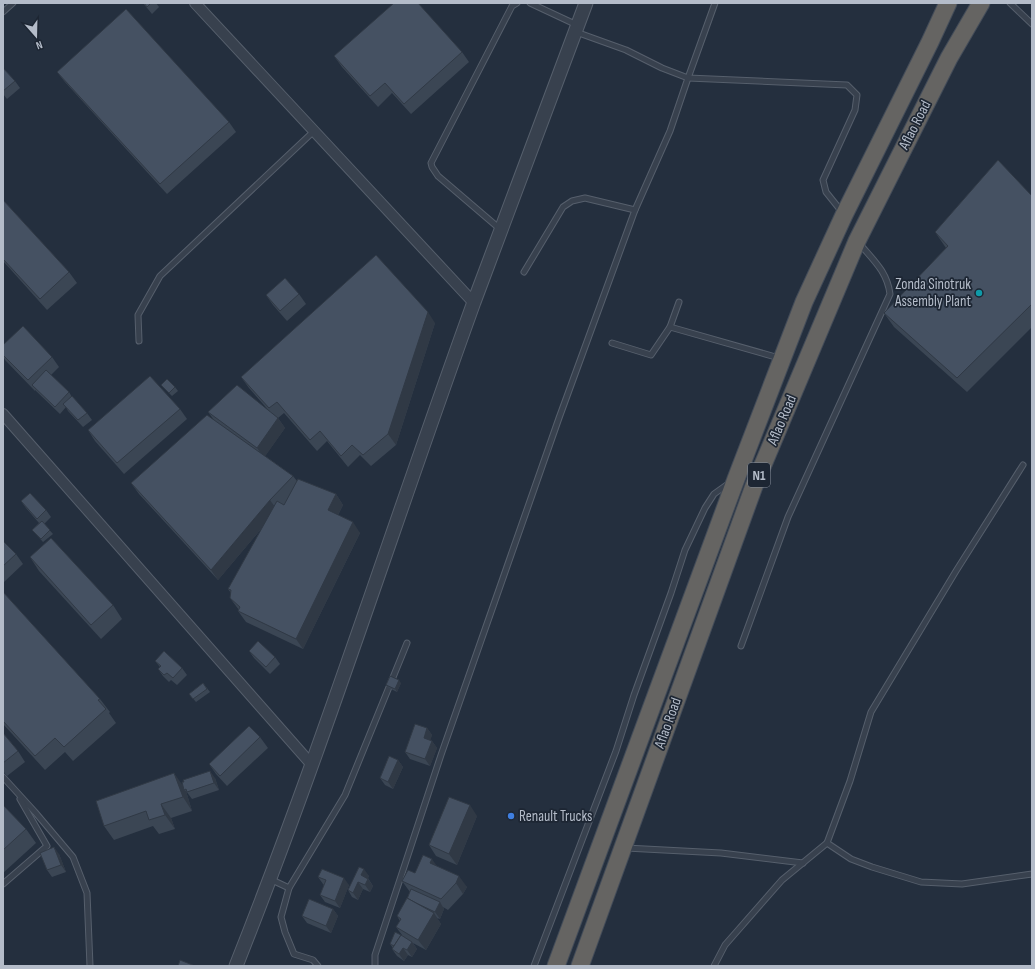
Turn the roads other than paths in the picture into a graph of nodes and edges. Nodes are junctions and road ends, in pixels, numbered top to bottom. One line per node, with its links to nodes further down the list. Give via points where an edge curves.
1 (13, 3): 10 (lane)
2 (195, 3): 14 (street)
3 (516, 3): 17 (lane, via 512,6 431,163 438,176)
4 (530, 3): 12 (lane)
5 (586, 3): 12 (street)
6 (714, 3): 13 (lane)
7 (948, 3): 16 (highway, Aflao Road / N1)
8 (981, 3): 18 (highway, Aflao Road / N1, via 949,58)
9 (1010, 3): 11 (lane)
10 (3, 12)
11 (1032, 24)
12 (576, 29): 13 (lane); 17 (street)
13 (688, 78): 15 (lane, via 670,131); 16 (lane, via 847,85 857,95 855,110 823,180 826,192)
14 (314, 131): 21 (street); 23 (lane, via 160,276 138,315)
15 (635, 210): 19 (lane, via 585,198 572,201 563,207); 44 (lane, via 441,755 375,955)
16 (844, 215): 25 (highway, Aflao Road / N1, via 804,302)
17 (501, 230): 21 (street)
18 (857, 241): 30 (lane, via 884,274 890,294 788,517); 35 (highway, Aflao Road / N1, via 754,486)
19 (524, 272)
20 (679, 302): 22 (lane)
21 (474, 303): 31 (street)
22 (670, 327): 24 (lane, via 651,355); 25 (lane)
23 (139, 342)
24 (612, 343)
25 (782, 358): 28 (highway, Aflao Road / N1)
26 (3, 414): 31 (street)
27 (1022, 465): 34 (lane, via 871,712)
28 (736, 479): 45 (lane, via 714,494 685,550 616,751); 46 (highway, Aflao Road / N1)
29 (407, 643): 40 (lane, via 345,795)
30 (741, 646)
31 (312, 765): 38 (street)
32 (3, 777): 33 (lane)
33 (16, 791): 39 (lane, via 47,846); 41 (lane, via 73,857 76,864 87,892)
34 (827, 844): 36 (lane); 37 (lane, via 852,859 921,882 962,884)
35 (624, 848): 36 (lane, via 721,853); 47 (highway, Aflao Road / N1)
36 (803, 863): 48 (lane, via 782,880 725,945)
37 (1032, 874)
38 (270, 879): 40 (lane); 42 (street)
39 (3, 884)
40 (289, 888): 43 (lane, via 281,917 285,932 294,954 313,960)
41 (90, 966)
42 (236, 966)
43 (318, 966)
44 (375, 966)
45 (534, 966)
46 (556, 966)
47 (580, 966)
48 (714, 966)

